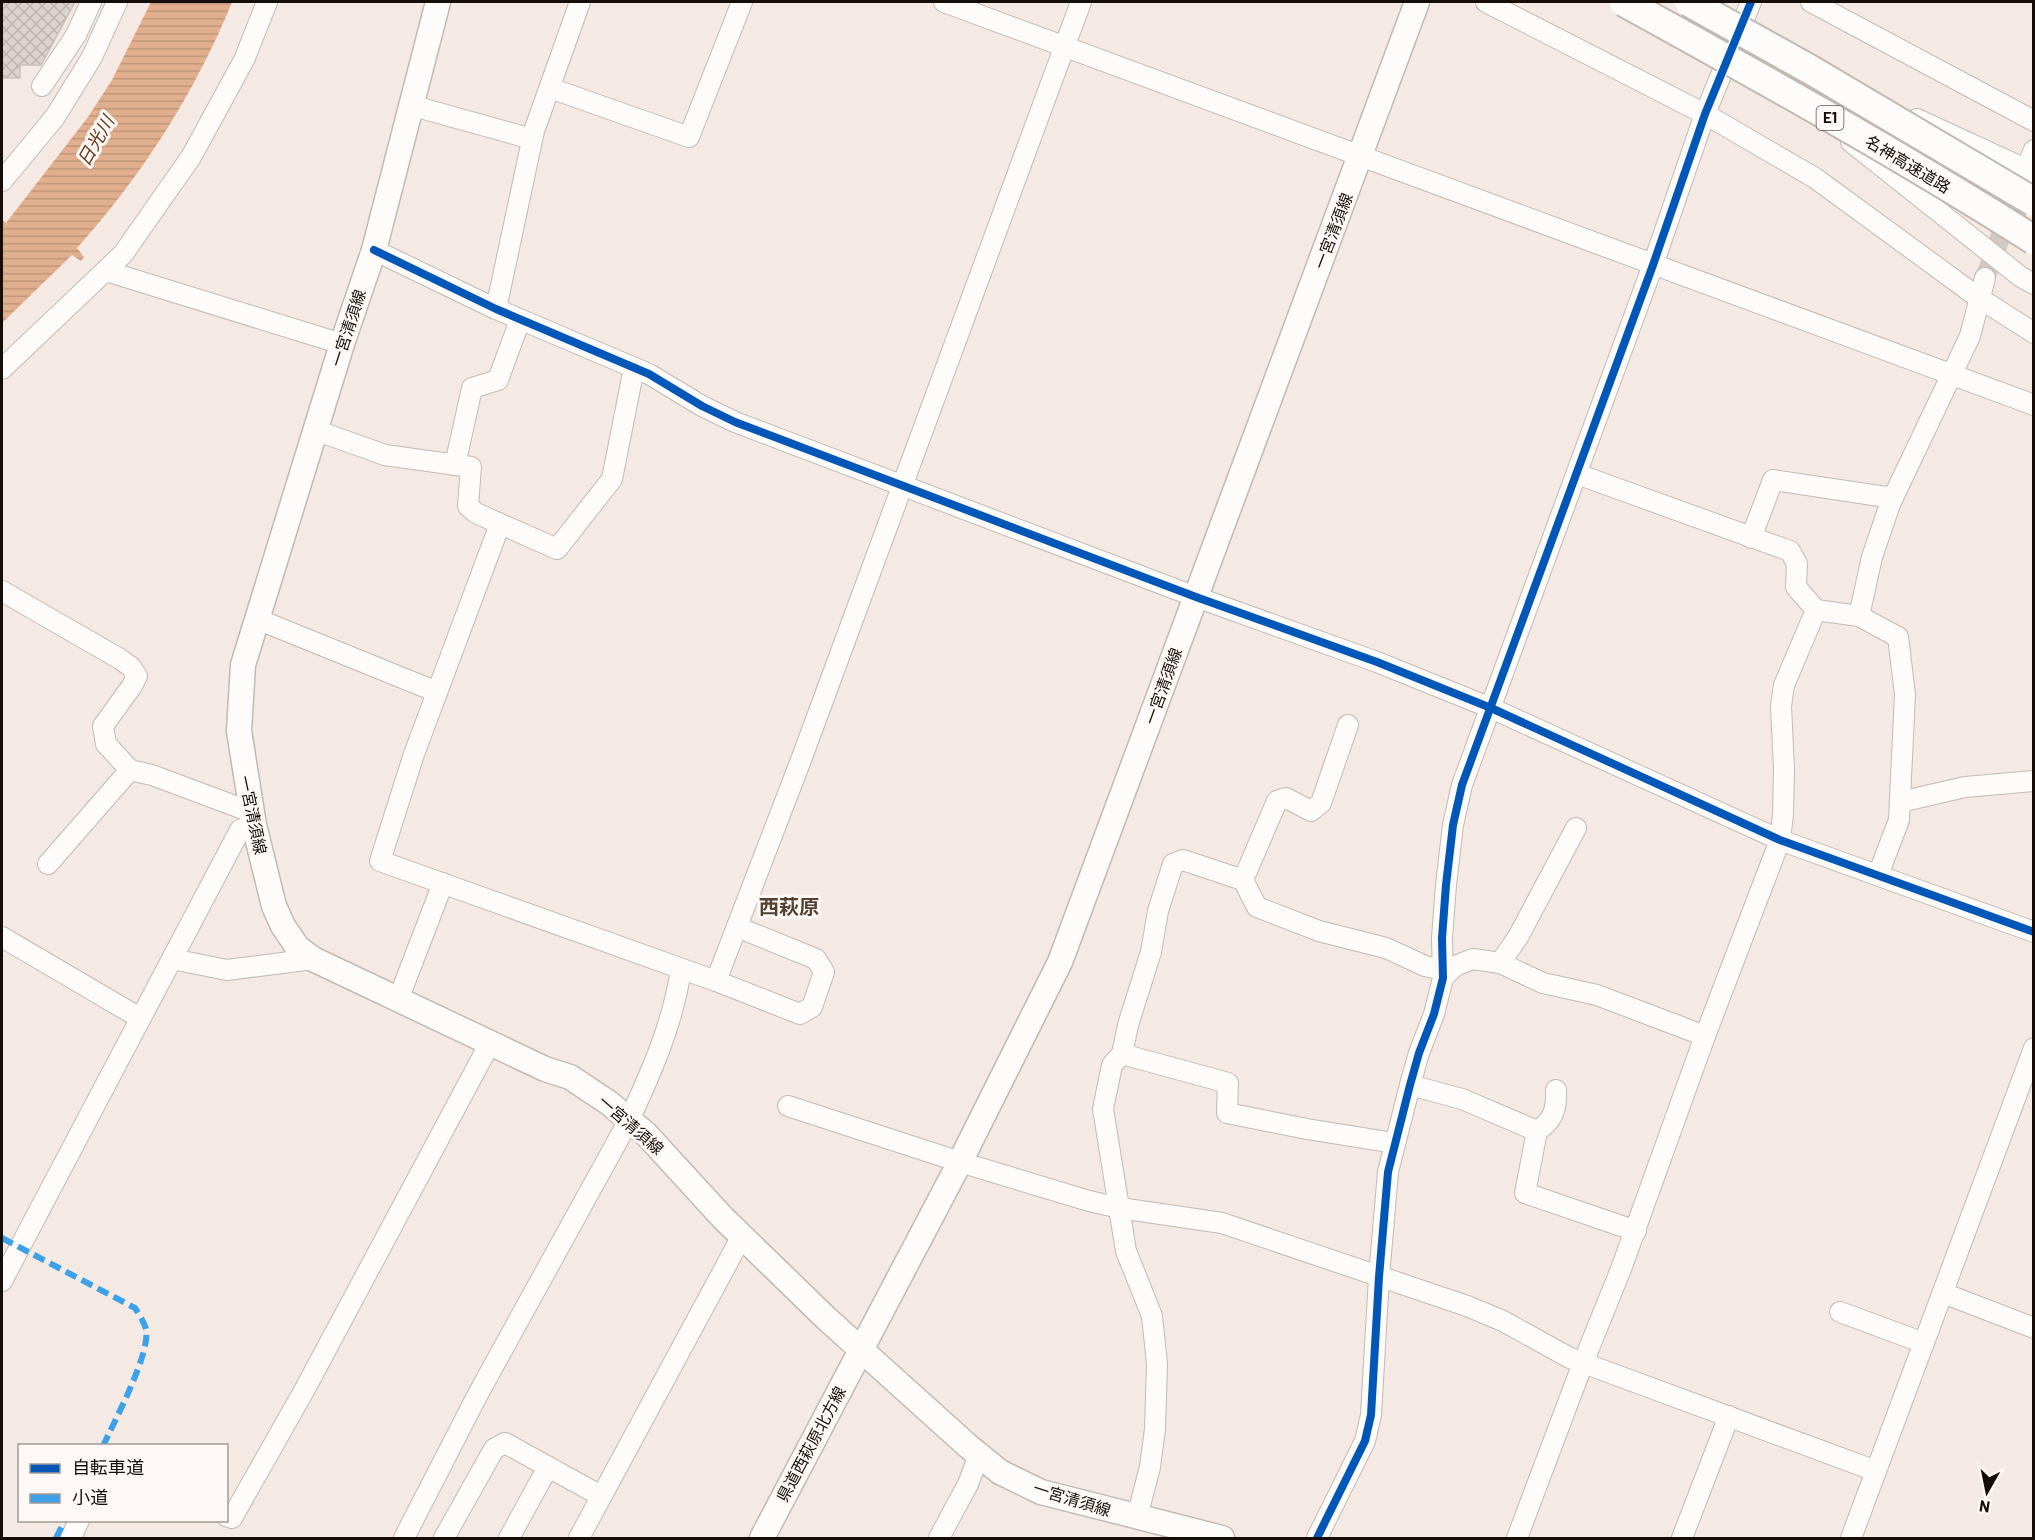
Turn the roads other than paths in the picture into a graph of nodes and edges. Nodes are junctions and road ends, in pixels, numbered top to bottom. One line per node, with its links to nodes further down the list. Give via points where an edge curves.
1 (91, 2): 17 (street, via 76,35)
2 (117, 2): 26 (street, via 92,57 55,117)
3 (267, 2): 31 (street, via 244,60 191,157 123,254)
4 (438, 2): 20 (main road, 一宮清須線)
5 (580, 2): 18 (street)
6 (742, 2): 18 (street, via 689,137)
7 (944, 2): 15 (street)
8 (1081, 2): 15 (street)
9 (1418, 2): 24 (main road, 一宮清須線)
10 (1486, 2): 21 (street)
11 (1624, 2): 19 (highway, 名神高速道路 / E1, bridge)
12 (1689, 2): 16 (highway, 名神高速道路 / E1, bridge)
13 (1751, 2): 21 (street)
14 (1811, 2): 22 (street)
15 (1064, 46): 24 (street); 46 (street)
16 (1811, 70): 25 (street); 27 (highway, 名神高速道路 / E1, bridge)
17 (42, 86)
18 (550, 88): 23 (street)
19 (1795, 97): 28 (highway, 名神高速道路 / E1, bridge); 33 (street)
20 (410, 105): 23 (street); 29 (main road, 一宮清須線)
21 (1705, 114): 30 (street); 34 (street, via 1815,178)
22 (2034, 121)
23 (532, 139): 35 (street)
24 (1361, 156): 30 (street); 51 (main road, 一宮清須線)
25 (2032, 161)
26 (2, 181)
27 (2034, 202)
28 (2034, 240)
29 (374, 250): 35 (street); 38 (main road, 一宮清須線)
30 (1653, 265): 41 (street); 45 (street)
31 (106, 271): 38 (street); 40 (street)
32 (1985, 278): 34 (street)
33 (2034, 284)
34 (1979, 297): 37 (street); 41 (street, via 1970,336)
35 (496, 309): 36 (street)
36 (520, 320): 39 (street); 44 (street, via 498,380 472,388)
37 (2034, 333)
38 (342, 345): 43 (main road, 一宮清須線)
39 (634, 368): 46 (street, via 735,422); 48 (street, via 612,478 557,549)
40 (2, 369)
41 (1951, 375): 42 (street); 47 (street)
42 (2034, 405)
43 (315, 430): 44 (street, via 385,455); 54 (main road, 一宮清須線)
44 (455, 465): 48 (street, via 471,466 468,506)
45 (1576, 474): 49 (street); 56 (street)
46 (901, 486): 51 (street); 68 (street)
47 (1893, 498): 49 (street, via 1773,480); 53 (street, via 1872,558)
48 (500, 524): 55 (street)
49 (1750, 538): 52 (street, via 1790,551 1797,564 1796,587)
50 (2, 591): 58 (street, via 131,667 137,676 103,726 106,744)
51 (1196, 597): 56 (street); 89 (main road, 一宮清須線, via 1060,962)
52 (1816, 610): 53 (street); 63 (street, via 1784,685)
53 (1859, 616): 60 (street, via 1898,638 1905,694)
54 (257, 619): 55 (street); 61 (main road, 一宮清須線, via 243,665 239,710 240,748)
55 (437, 692): 67 (street, via 380,861)
56 (1491, 708): 63 (street); 75 (street, via 1462,785 1453,825 1442,938)
57 (1348, 725): 66 (street, via 1321,803 1311,811 1286,798 1277,801)
58 (130, 771): 61 (street, via 152,775); 64 (street)
59 (2034, 781): 60 (street, via 1965,787)
60 (1900, 802): 65 (street, via 1899,820)
61 (253, 819): 71 (street, via 240,830); 72 (main road, 一宮清須線, via 283,926 298,948)
62 (1576, 828): 73 (street)
63 (1780, 840): 65 (street); 79 (street)
64 (48, 864)
65 (1878, 875): 69 (street)
66 (1243, 880): 75 (street, via 1257,907 1319,931 1386,948); 82 (street, via 1184,860 1173,864)
67 (442, 883): 74 (street); 77 (street)
68 (737, 927): 76 (street); 76 (street, via 816,958 824,972 813,1007 800,1014)
69 (2034, 932)
70 (2, 937): 78 (street)
71 (172, 959): 72 (street, via 227,970); 78 (street)
72 (313, 959): 77 (main road, 一宮清須線)
73 (1500, 963): 75 (street, via 1473,959); 79 (street, via 1543,983 1597,995)
74 (681, 969): 76 (street); 86 (street, via 667,1031)
75 (1443, 974): 83 (street)
76 (716, 981)
77 (399, 1000): 80 (main road, 一宮清須線)
78 (140, 1018): 94 (street)
79 (1705, 1036): 91 (street)
80 (490, 1043): 86 (main road, 一宮清須線, via 570,1077); 106 (street, via 306,1387 232,1518)
81 (2034, 1048): 95 (street)
82 (1122, 1053): 88 (street, via 1228,1083 1227,1113); 90 (street, via 1112,1065 1103,1109)
83 (1410, 1085): 87 (street, via 1462,1099); 88 (street)
84 (1556, 1090): 87 (street, via 1554,1112 1548,1124)
85 (788, 1106): 89 (street)
86 (629, 1120): 92 (main road, 一宮清須線); 110 (street, via 478,1394)
87 (1537, 1131): 91 (street, via 1525,1193)
88 (1394, 1143): 93 (street)
89 (960, 1162): 90 (street); 99 (main road, 一宮清須線)
90 (1120, 1208): 93 (street, via 1222,1223); 107 (street, via 1126,1251 1152,1316 1156,1364 1153,1448)
91 (1636, 1231): 100 (street)
92 (742, 1236): 99 (main road, 一宮清須線); 105 (street)
93 (1379, 1277): 100 (street, via 1494,1317); 117 (street, via 1365,1441)
94 (2, 1281)
95 (1942, 1293): 97 (street); 98 (street)
96 (1840, 1312): 98 (street)
97 (2034, 1328)
98 (1924, 1343): 104 (street)
99 (860, 1350): 102 (main road, 一宮清須線); 114 (main road, 県道西萩原北方線)
100 (1583, 1363): 101 (street); 118 (street)
101 (1729, 1416): 104 (street); 119 (street)
102 (979, 1455): 107 (main road, 一宮清須線, via 1000,1472 1041,1492); 115 (street)
103 (548, 1467): 105 (street); 111 (street, via 505,1443 494,1449); 112 (street)
104 (1876, 1471): 120 (street)
105 (601, 1496): 113 (street)
106 (228, 1517)
107 (1137, 1517): 116 (main road, 一宮清須線)
108 (79, 1522): 109 (street)
109 (71, 1539)
110 (404, 1539)
111 (444, 1539)
112 (509, 1539)
113 (579, 1539)
114 (762, 1539)
115 (939, 1539)
116 (1222, 1539)
117 (1317, 1539)
118 (1517, 1539)
119 (1682, 1539)
120 (1851, 1539)

